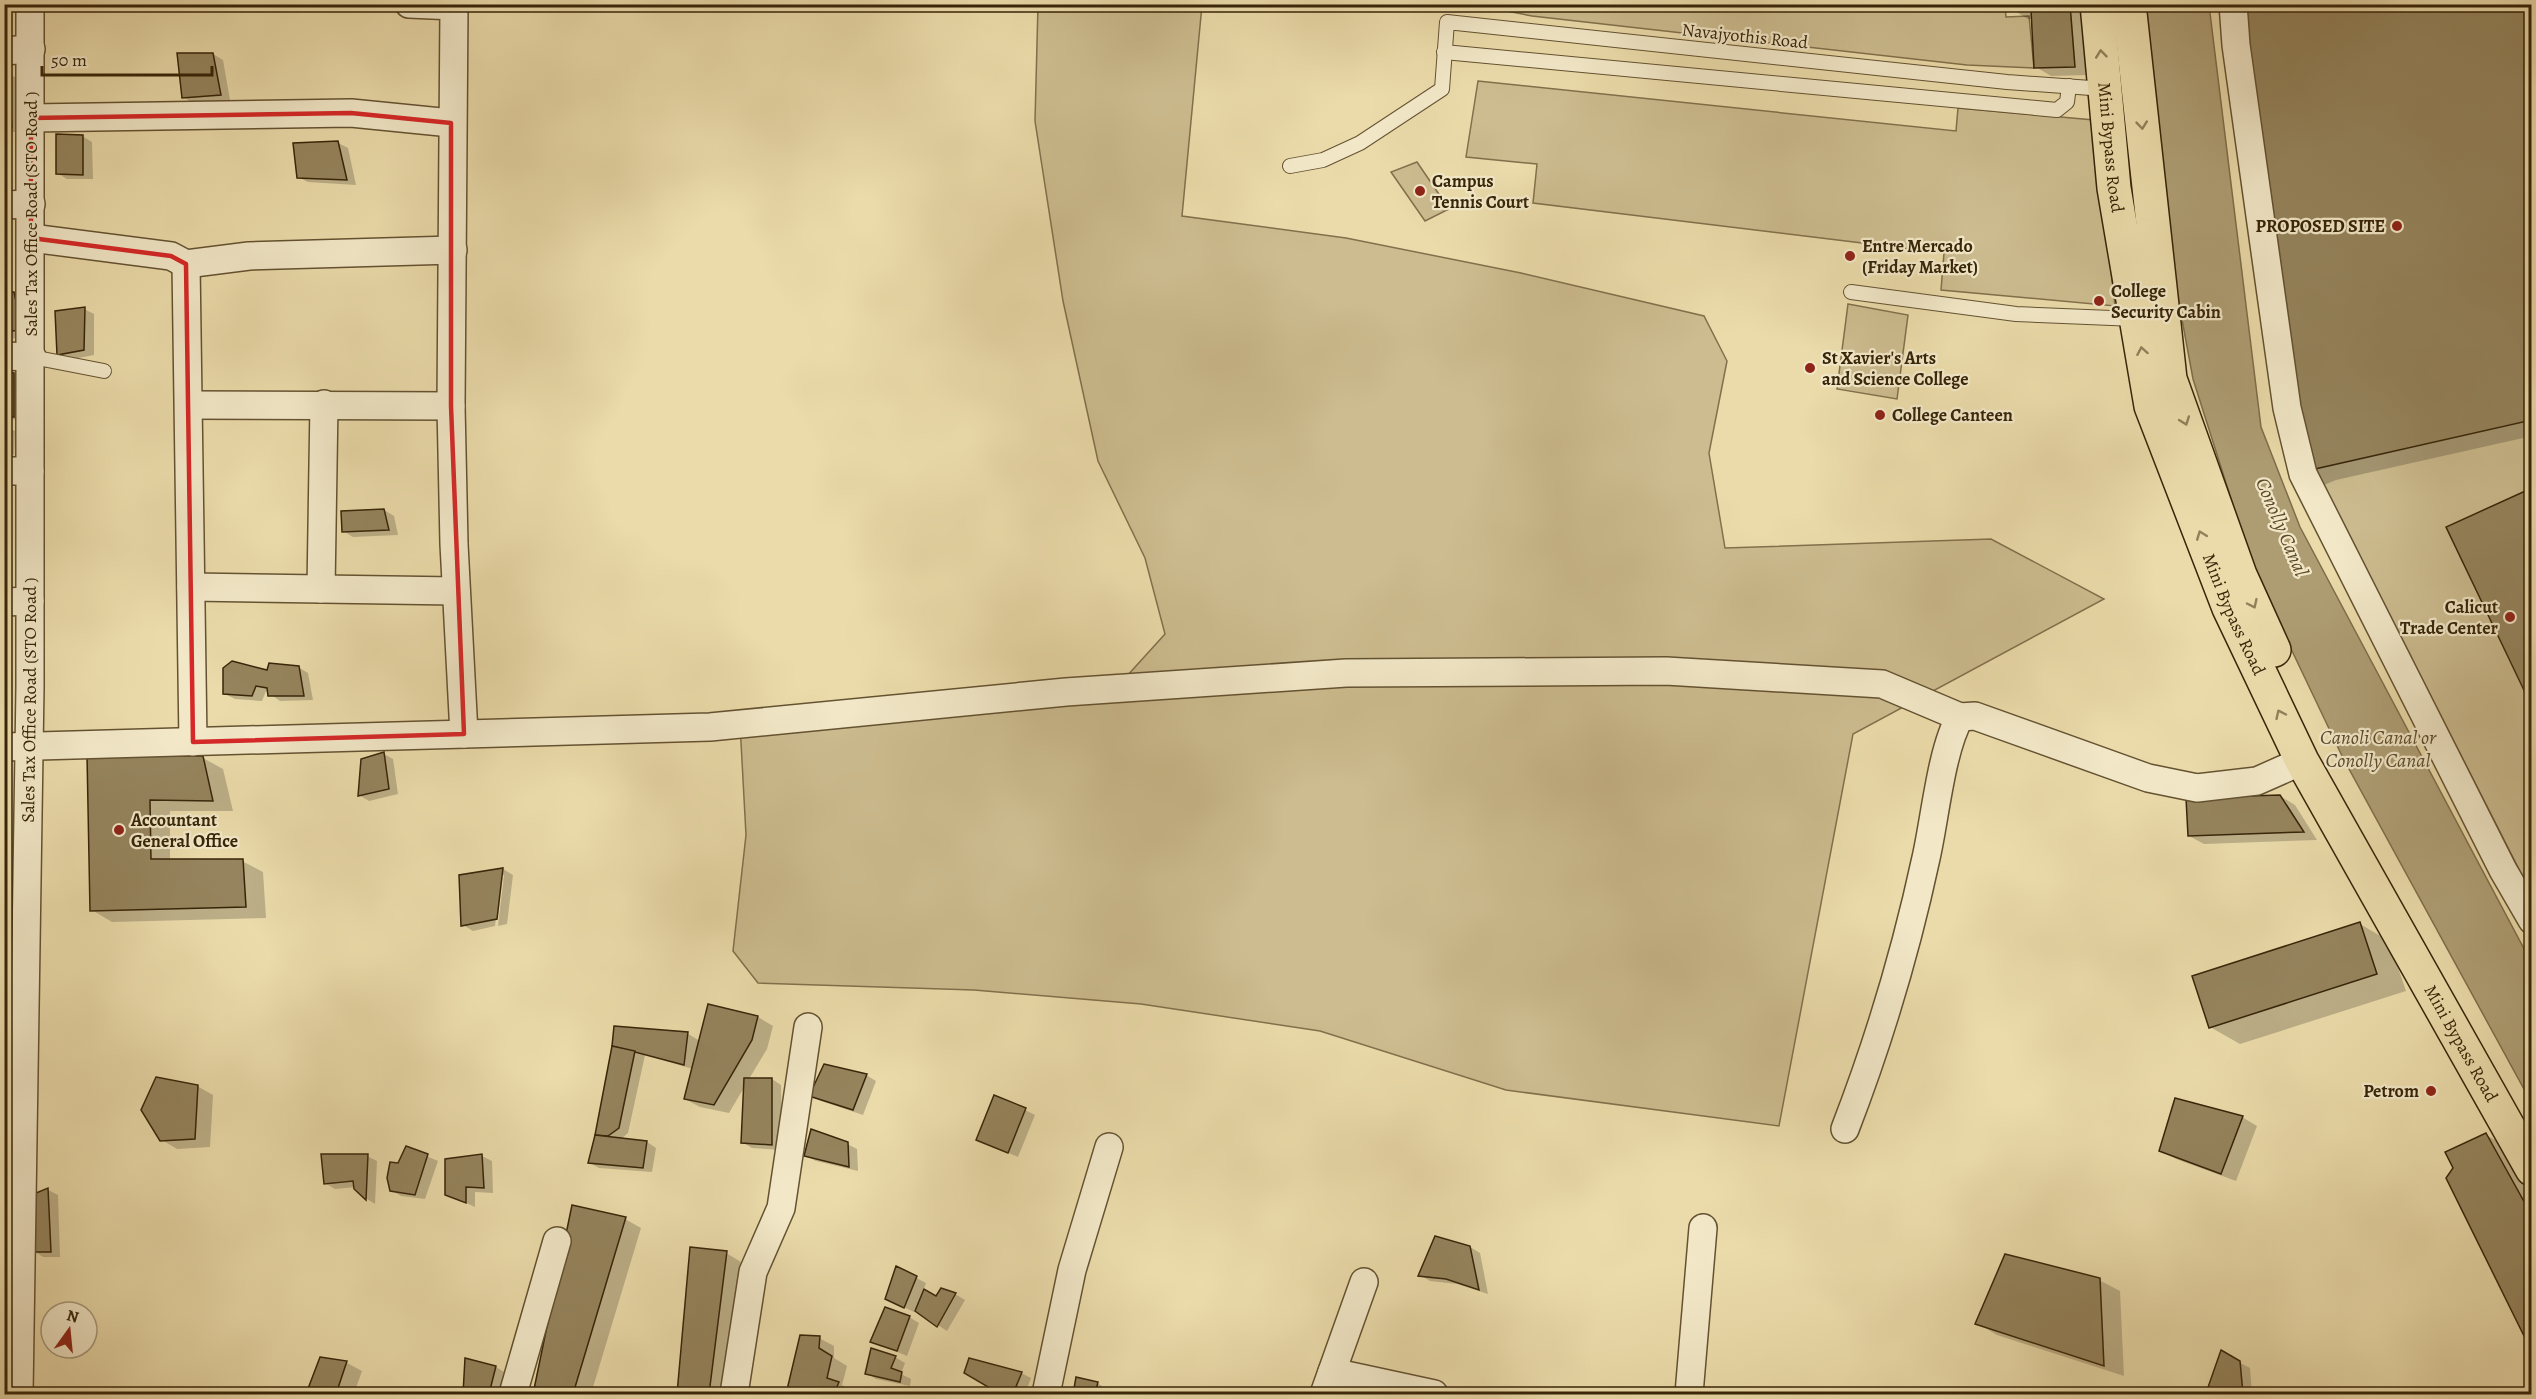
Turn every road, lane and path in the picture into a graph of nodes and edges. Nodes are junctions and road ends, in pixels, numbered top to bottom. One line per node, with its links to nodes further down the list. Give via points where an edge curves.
1 (30, 4): 6 (street, Sales Tax Office Road (STO Road ))
2 (409, 4): 11 (street, via 454,6)
3 (2097, 4): 9 (main road, Mini Bypass Road, one-way to 3)
4 (2129, 4): 41 (main road, Mini Bypass Road, one-way to 41, via 2170,379 2240,575 2329,768 2426,959)
5 (2233, 4): 36 (street, via 2287,408 2303,474)
6 (17, 50): 10 (street, Sales Tax Office Road (STO Road ))
7 (1444, 52): 8 (lane, via 2057,110 2067,102); 8 (lane, Navajyothis Road, via 1447,22); 12 (lane, Navajyothis Road, via 1442,89 1360,143 1323,160)
8 (2069, 86): 9 (lane, Navajyothis Road)
9 (2105, 89): 19 (main road, Mini Bypass Road, via 2114,188)
10 (31, 118): 11 (street, via 351,113); 13 (street, Sales Tax Office Road (STO Road ))
11 (451, 123): 16 (street)
12 (1290, 166)
13 (31, 204): 14 (street); 15 (street, Sales Tax Office Road (STO Road ))
14 (4, 205)
15 (31, 238): 17 (street, via 171,256); 21 (street, Sales Tax Office Road (STO Road ))
16 (453, 250): 17 (street, via 249,256); 25 (street)
17 (186, 264): 24 (street)
18 (1851, 292): 19 (lane, via 2016,314)
19 (2136, 319): 35 (main road, Mini Bypass Road, one-way to 19, via 2229,608 2151,406)
20 (4, 356): 21 (street)
21 (32, 357): 22 (lane); 26 (street, Sales Tax Office Road (STO Road ))
22 (104, 371)
23 (324, 404): 24 (street); 25 (street); 28 (street)
24 (189, 405): 27 (street)
25 (451, 406): 29 (street)
26 (17, 471): 30 (street, Sales Tax Office Road (STO Road ))
27 (191, 587): 28 (street); 33 (street)
28 (321, 589): 29 (street)
29 (456, 591): 32 (street)
30 (17, 602): 34 (street, Sales Tax Office Road (STO Road ))
31 (1960, 717): 32 (street, via 1882,684 1666,671 1358,673 1066,692 710,727); 35 (street, via 1975,716 2148,778 2197,788 2257,782); 40 (street, via 1949,743 1900,967)
32 (464, 734): 33 (street)
33 (193, 742): 34 (street)
34 (17, 746): 38 (street, Sales Tax Office Road (STO Road ))
35 (2302, 761): 43 (main road, Mini Bypass Road)
36 (2524, 891): 37 (street)
37 (2532, 920)
38 (15, 1003): 48 (street, Sales Tax Office Road (STO Road ))
39 (808, 1027): 50 (street, via 781,1208 753,1272)
40 (1845, 1129)
41 (2532, 1142)
42 (1109, 1148): 51 (street, via 1072,1270)
43 (2532, 1169)
44 (1703, 1228): 53 (street)
45 (556, 1241): 49 (street)
46 (1364, 1282): 47 (street)
47 (1328, 1383): 52 (street)
48 (19, 1395)
49 (513, 1395)
50 (734, 1395)
51 (1046, 1395)
52 (1434, 1395)
53 (1689, 1395)

